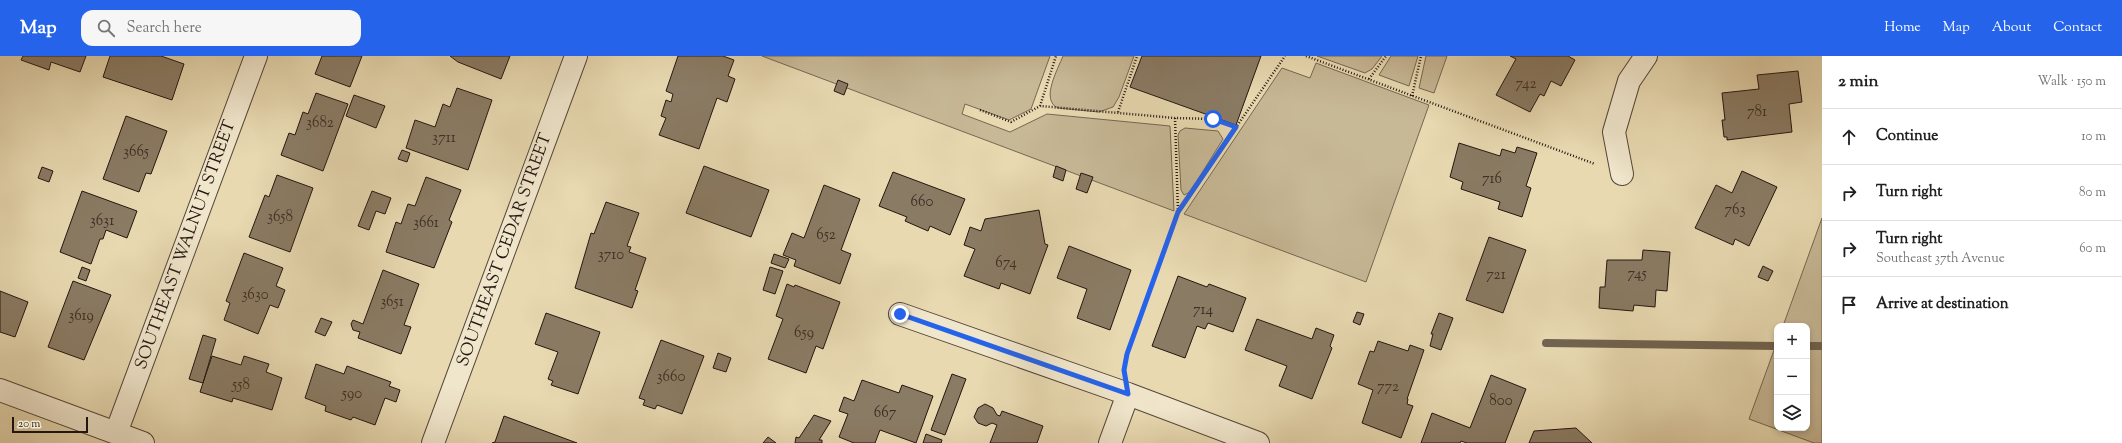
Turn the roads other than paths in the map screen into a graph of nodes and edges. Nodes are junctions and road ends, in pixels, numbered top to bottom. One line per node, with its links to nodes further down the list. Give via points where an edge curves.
1 (256, 56): 8 (street, SOUTHEAST WALNUT STREET)
2 (576, 56): 10 (street, SOUTHEAST CEDAR STREET)
3 (1646, 56): 4 (street, via 1629,80 1614,132)
4 (1622, 174)
5 (900, 314): 7 (street)
6 (0, 390): 8 (street)
7 (1128, 394): 11 (street); 12 (street)
8 (116, 433): 9 (street)
9 (143, 443)
10 (433, 443)
11 (1110, 443)
12 (1258, 443)

